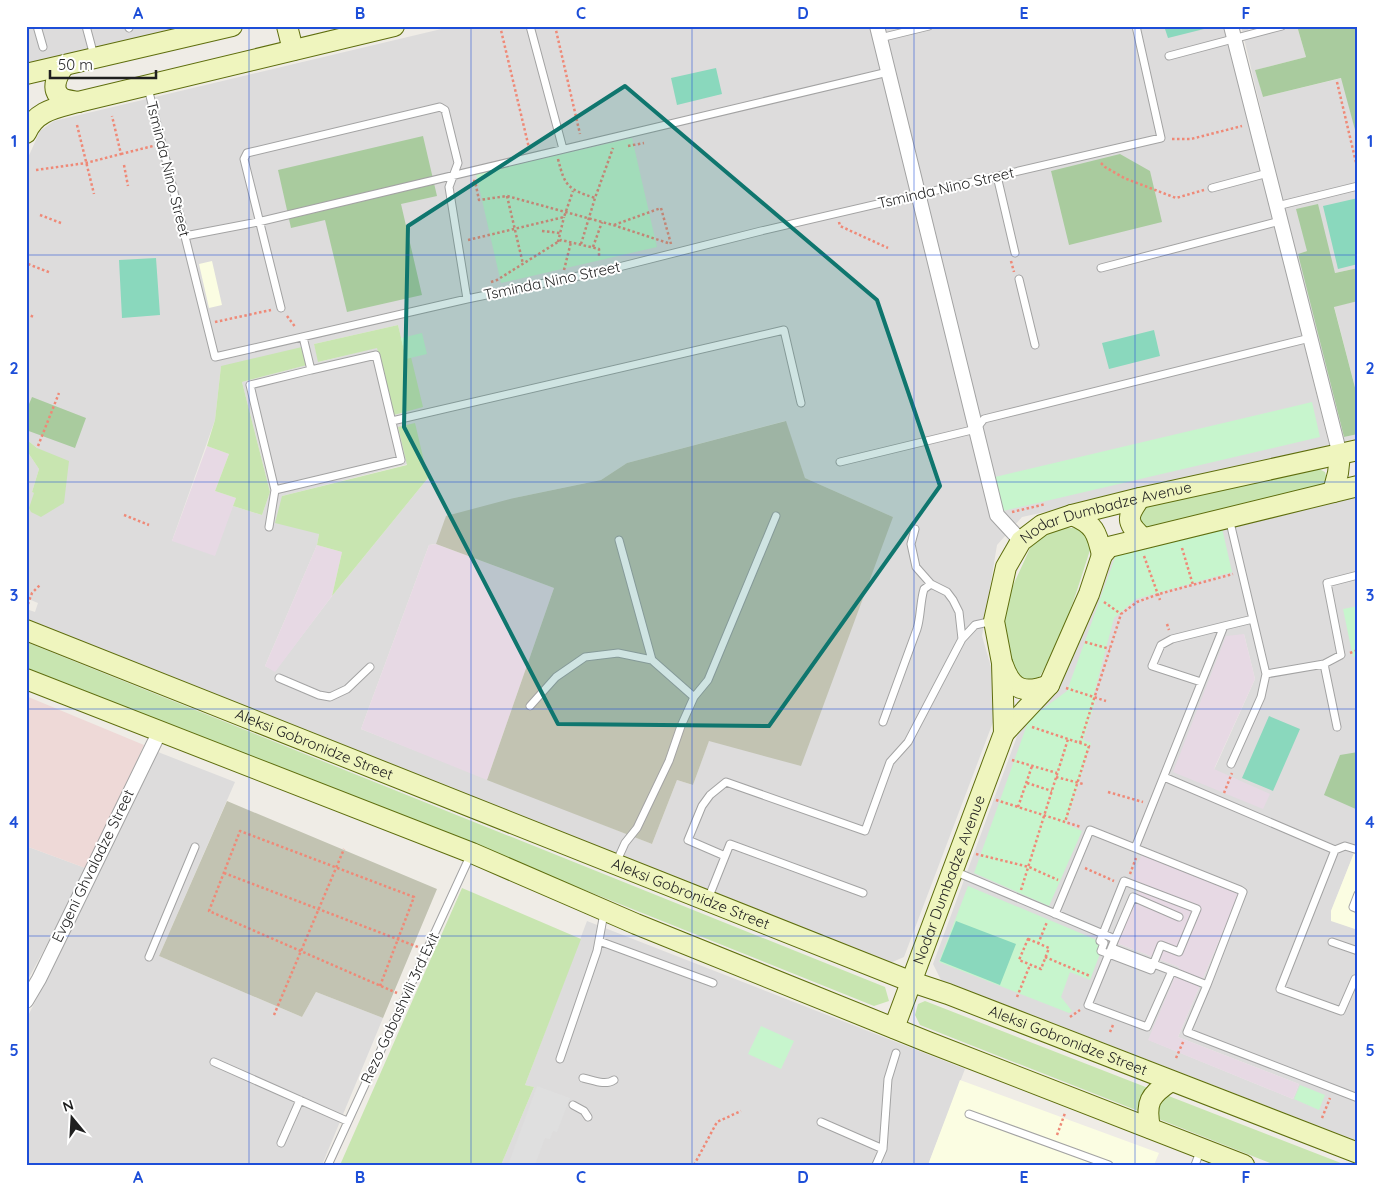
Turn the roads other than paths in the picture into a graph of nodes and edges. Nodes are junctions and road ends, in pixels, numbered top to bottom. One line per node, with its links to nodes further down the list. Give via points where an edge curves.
1 (38, 26): 13 (lane)
2 (86, 26): 16 (lane)
3 (232, 26): 10 (main road)
4 (287, 26): 14 (main road)
5 (394, 26): 14 (main road)
6 (530, 26): 23 (lane)
7 (929, 26): 11 (lane)
8 (1136, 26): 26 (lane, Tsminda Nino Street, via 1162,138)
9 (1282, 26): 12 (lane)
10 (190, 31): 16 (main road)
11 (878, 32): 18 (street)
12 (1232, 32): 15 (lane); 24 (street)
13 (43, 47)
14 (293, 50): 20 (main road)
15 (1169, 56)
16 (94, 58): 17 (main road)
17 (64, 66): 19 (main road); 21 (main road, via 56,77 56,91 62,98)
18 (888, 72): 23 (lane); 29 (street)
19 (26, 74)
20 (147, 85): 21 (main road); 33 (lane, Tsminda Nino Street)
21 (78, 102): 22 (main road, via 41,113)
22 (27, 125)
23 (559, 150): 25 (lane)
24 (1268, 173): 28 (lane); 30 (street)
25 (454, 176): 32 (lane); 32 (lane, via 458,162 444,110 440,107 247,153 244,159); 37 (lane, via 449,187)
26 (997, 176): 29 (lane, Tsminda Nino Street); 34 (lane)
27 (1358, 186): 30 (lane)
28 (1212, 188)
29 (918, 195): 37 (lane, Tsminda Nino Street); 45 (street)
30 (1277, 206): 31 (street)
31 (1280, 221): 35 (lane); 40 (street)
32 (258, 222): 33 (lane); 38 (lane)
33 (185, 236): 39 (lane, Tsminda Nino Street, via 215,357)
34 (1015, 253)
35 (1101, 268)
36 (1018, 279): 41 (lane)
37 (467, 299): 39 (lane, Tsminda Nino Street)
38 (281, 308)
39 (303, 337): 42 (lane)
40 (1310, 338): 45 (lane, via 984,419); 46 (street)
41 (1035, 345)
42 (311, 370): 44 (lane, via 376,355); 49 (lane, via 250,385)
43 (801, 403): 44 (lane, via 784,330)
44 (392, 421): 49 (lane, via 401,460)
45 (976, 429): 47 (lane); 58 (street, via 997,515)
46 (1349, 452): 50 (main road); 51 (main road, Nodar Dumbadze Avenue)
47 (840, 462)
48 (1358, 486): 50 (main road, Nodar Dumbadze Avenue)
49 (276, 490): 55 (lane)
50 (1333, 492): 54 (main road, Nodar Dumbadze Avenue)
51 (1140, 498): 52 (main road, Nodar Dumbadze Avenue); 59 (main road, via 1131,510 1129,522)
52 (1072, 515): 58 (main road, Nodar Dumbadze Avenue, via 1042,525); 60 (main road, via 1094,529)
53 (776, 516): 77 (lane, via 708,680)
54 (1229, 517): 59 (main road, Nodar Dumbadze Avenue); 63 (lane)
55 (269, 527)
56 (915, 529): 62 (lane, via 912,554 916,567)
57 (619, 540): 68 (lane)
58 (1021, 541): 64 (main road, Nodar Dumbadze Avenue, via 1006,567)
59 (1143, 547): 60 (main road, Nodar Dumbadze Avenue, via 1109,546)
60 (1102, 555): 76 (main road, Nodar Dumbadze Avenue)
61 (1358, 576): 70 (lane, via 1327,582 1341,655)
62 (931, 584): 67 (lane, via 947,592 953,600); 79 (lane, via 924,589 917,629)
63 (1253, 619): 65 (lane); 72 (lane)
64 (994, 621): 67 (lane, via 975,625); 69 (main road, Nodar Dumbadze Avenue)
65 (1224, 626): 75 (lane); 75 (lane, via 1172,639 1161,645 1152,666)
66 (26, 630): 91 (main road, Aleksi Gobronidze Street)
67 (962, 639): 90 (lane, via 908,742 890,762 865,831 726,782 702,806 688,840)
68 (652, 660): 77 (lane); 78 (lane, via 618,653 584,657 556,677)
69 (1002, 664): 76 (main road, via 1007,678 1019,688 1034,690); 82 (main road, Nodar Dumbadze Avenue)
70 (1324, 664): 72 (lane); 80 (lane)
71 (370, 667): 73 (lane, via 347,689 330,697)
72 (1266, 674): 83 (lane, via 1261,697)
73 (279, 678)
74 (26, 679): 81 (main road)
75 (1202, 682): 84 (lane)
76 (1058, 686): 82 (main road, Nodar Dumbadze Avenue)
77 (694, 697): 91 (lane, via 669,760 637,828 625,843)
78 (530, 706)
79 (883, 722)
80 (1337, 726)
81 (160, 731): 89 (main road); 113 (street, Evgeni Ghvaladze Street)
82 (1004, 733): 92 (main road, Nodar Dumbadze Avenue)
83 (1231, 764)
84 (1164, 777): 86 (lane); 87 (lane)
85 (195, 847): 106 (lane)
86 (1138, 849): 98 (lane, via 1090,830); 112 (lane, via 1243,892)
87 (1335, 850): 88 (lane, via 1345,846); 109 (lane, via 1280,989 1341,1011 1354,979)
88 (1358, 850)
89 (472, 852): 97 (main road); 126 (lane, Rezo Gabashvili 3rd Exit)
90 (725, 856): 93 (lane, via 730,844); 95 (lane)
91 (616, 863): 95 (main road, Aleksi Gobronidze Street)
92 (954, 871): 98 (lane); 110 (main road, Nodar Dumbadze Avenue)
93 (863, 893)
94 (1358, 894): 96 (lane, via 1353,907)
95 (707, 900): 110 (main road, Aleksi Gobronidze Street)
96 (1358, 909)
97 (604, 910): 102 (lane); 114 (main road)
98 (1052, 914): 100 (lane)
99 (1179, 916): 101 (lane, via 1134,897)
100 (1103, 934): 101 (lane); 104 (lane, via 1100,941 1104,943 1100,951); 107 (lane, via 1125,884 1197,909 1180,952 1161,946)
101 (1115, 939): 104 (lane)
102 (599, 941): 111 (lane); 116 (lane)
103 (1332, 942): 105 (lane)
104 (1110, 951): 107 (lane); 108 (lane, via 1088,1005 1147,1027)
105 (1358, 951)
106 (149, 957)
107 (1154, 964): 108 (lane)
108 (1172, 971): 112 (lane)
109 (1358, 981)
110 (912, 982): 114 (main road, Nodar Dumbadze Avenue); 120 (main road, Aleksi Gobronidze Street)
111 (713, 984)
112 (1207, 985): 121 (lane, via 1188,1032)
113 (26, 1001)
114 (894, 1028): 128 (main road)
115 (896, 1053): 130 (lane, via 888,1079)
116 (560, 1059)
117 (214, 1062): 122 (lane)
118 (583, 1078): 119 (lane, via 603,1083)
119 (614, 1080)
120 (1171, 1081): 128 (main road, via 1152,1095 1148,1105); 131 (main road, Aleksi Gobronidze Street)
121 (1358, 1098)
122 (300, 1100): 126 (lane); 129 (lane)
123 (573, 1105): 125 (lane, via 584,1111)
124 (969, 1114): 135 (lane)
125 (588, 1118)
126 (347, 1121): 133 (lane, Rezo Gabashvili 3rd Exit)
127 (821, 1122): 130 (lane)
128 (1150, 1128): 132 (main road)
129 (281, 1143)
130 (883, 1149): 134 (lane)
131 (1358, 1153)
132 (1198, 1156): 136 (main road)
133 (328, 1165)
134 (876, 1165)
135 (1109, 1165)
136 (1244, 1165)

